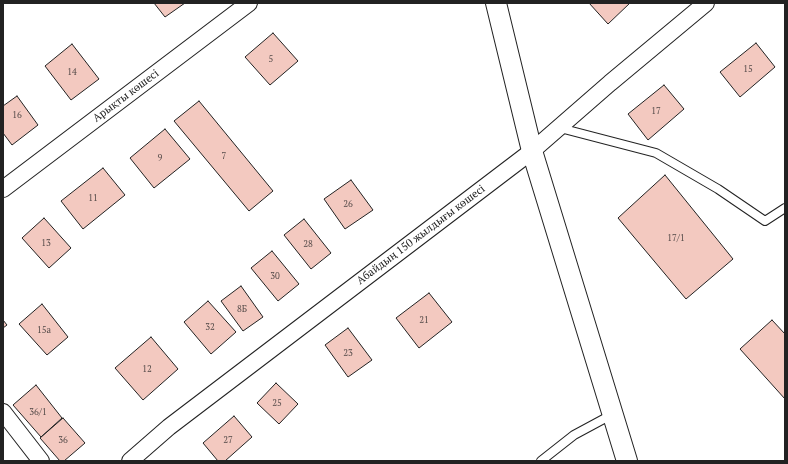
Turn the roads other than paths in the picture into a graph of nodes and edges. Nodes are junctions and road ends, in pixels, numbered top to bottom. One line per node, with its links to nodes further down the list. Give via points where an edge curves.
1 (249, 3): 6 (street, Арықты көшесі)
2 (496, 3): 5 (street)
3 (706, 3): 4 (street, Абайдың 150 жылдығы көшесі)
4 (560, 128): 5 (street, Абайдың 150 жылдығы көшесі); 7 (lane, via 656,153 718,189 766,222)
5 (532, 151): 9 (street); 11 (street, Абайдың 150 жылдығы көшесі, via 169,427)
6 (3, 189)
7 (785, 208)
8 (3, 412): 10 (street)
9 (614, 414): 12 (lane, via 574,435); 13 (street)
10 (41, 461)
11 (130, 461)
12 (541, 461)
13 (627, 461)

